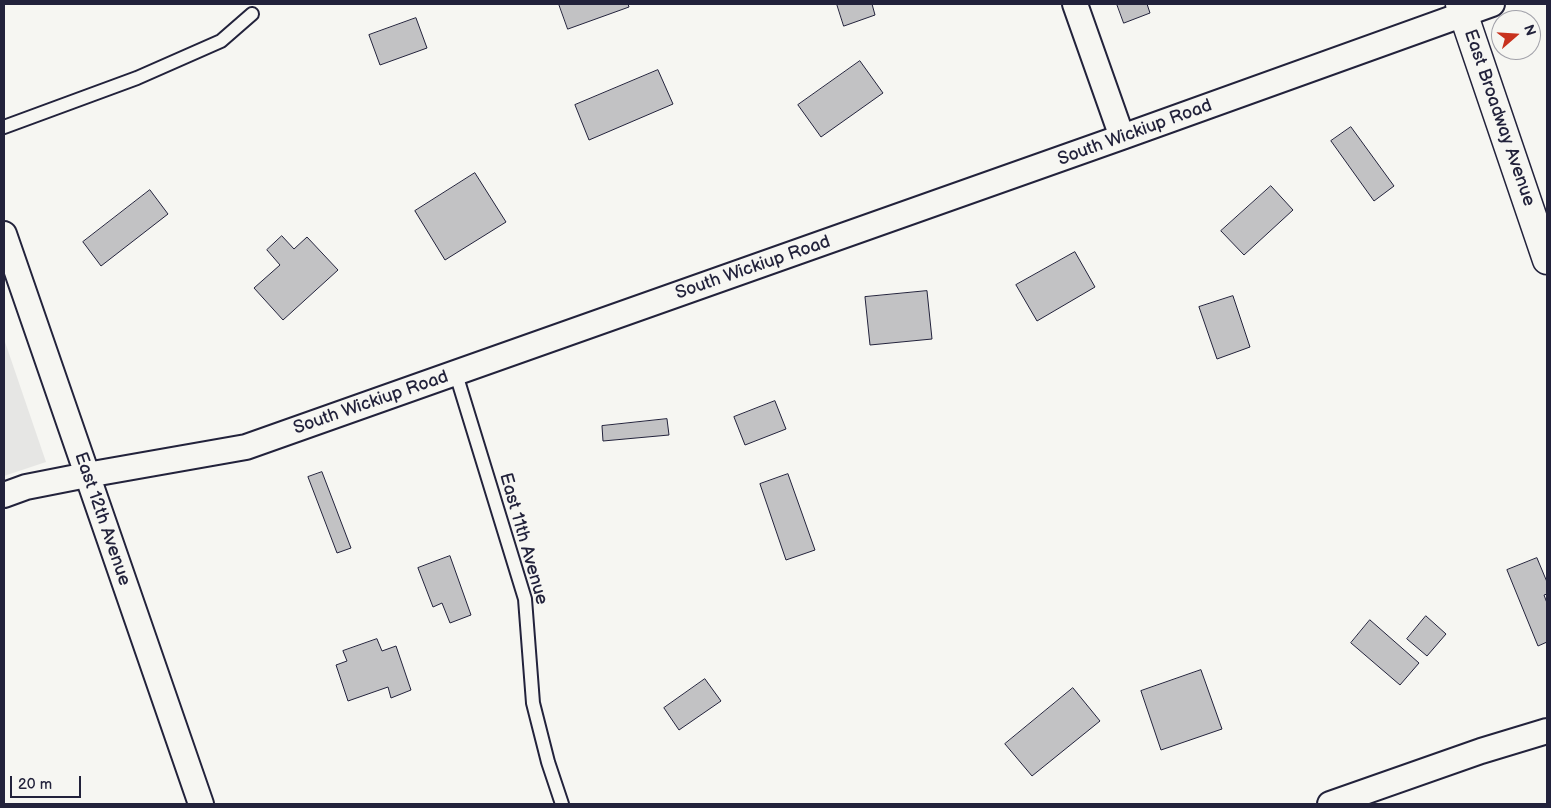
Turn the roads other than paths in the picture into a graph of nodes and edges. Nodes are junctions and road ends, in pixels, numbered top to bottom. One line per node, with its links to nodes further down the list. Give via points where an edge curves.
1 (1075, 4): 6 (street)
2 (1492, 4): 3 (street, South Wickiup Road)
3 (1461, 9): 6 (street, South Wickiup Road); 8 (main road, East Broadway Avenue)
4 (252, 14): 5 (lane, via 221,41 137,78)
5 (4, 127)
6 (1122, 137): 9 (street, South Wickiup Road)
7 (4, 234): 10 (street, East 12th Avenue)
8 (1547, 260)
9 (456, 374): 10 (street, South Wickiup Road, via 246,447); 14 (lane, East 11th Avenue, via 525,599 533,703)
10 (87, 475): 11 (street, South Wickiup Road, via 26,487); 13 (street, East 12th Avenue)
11 (4, 495)
12 (1547, 731): 15 (street)
13 (201, 804)
14 (562, 804)
15 (1330, 804)

